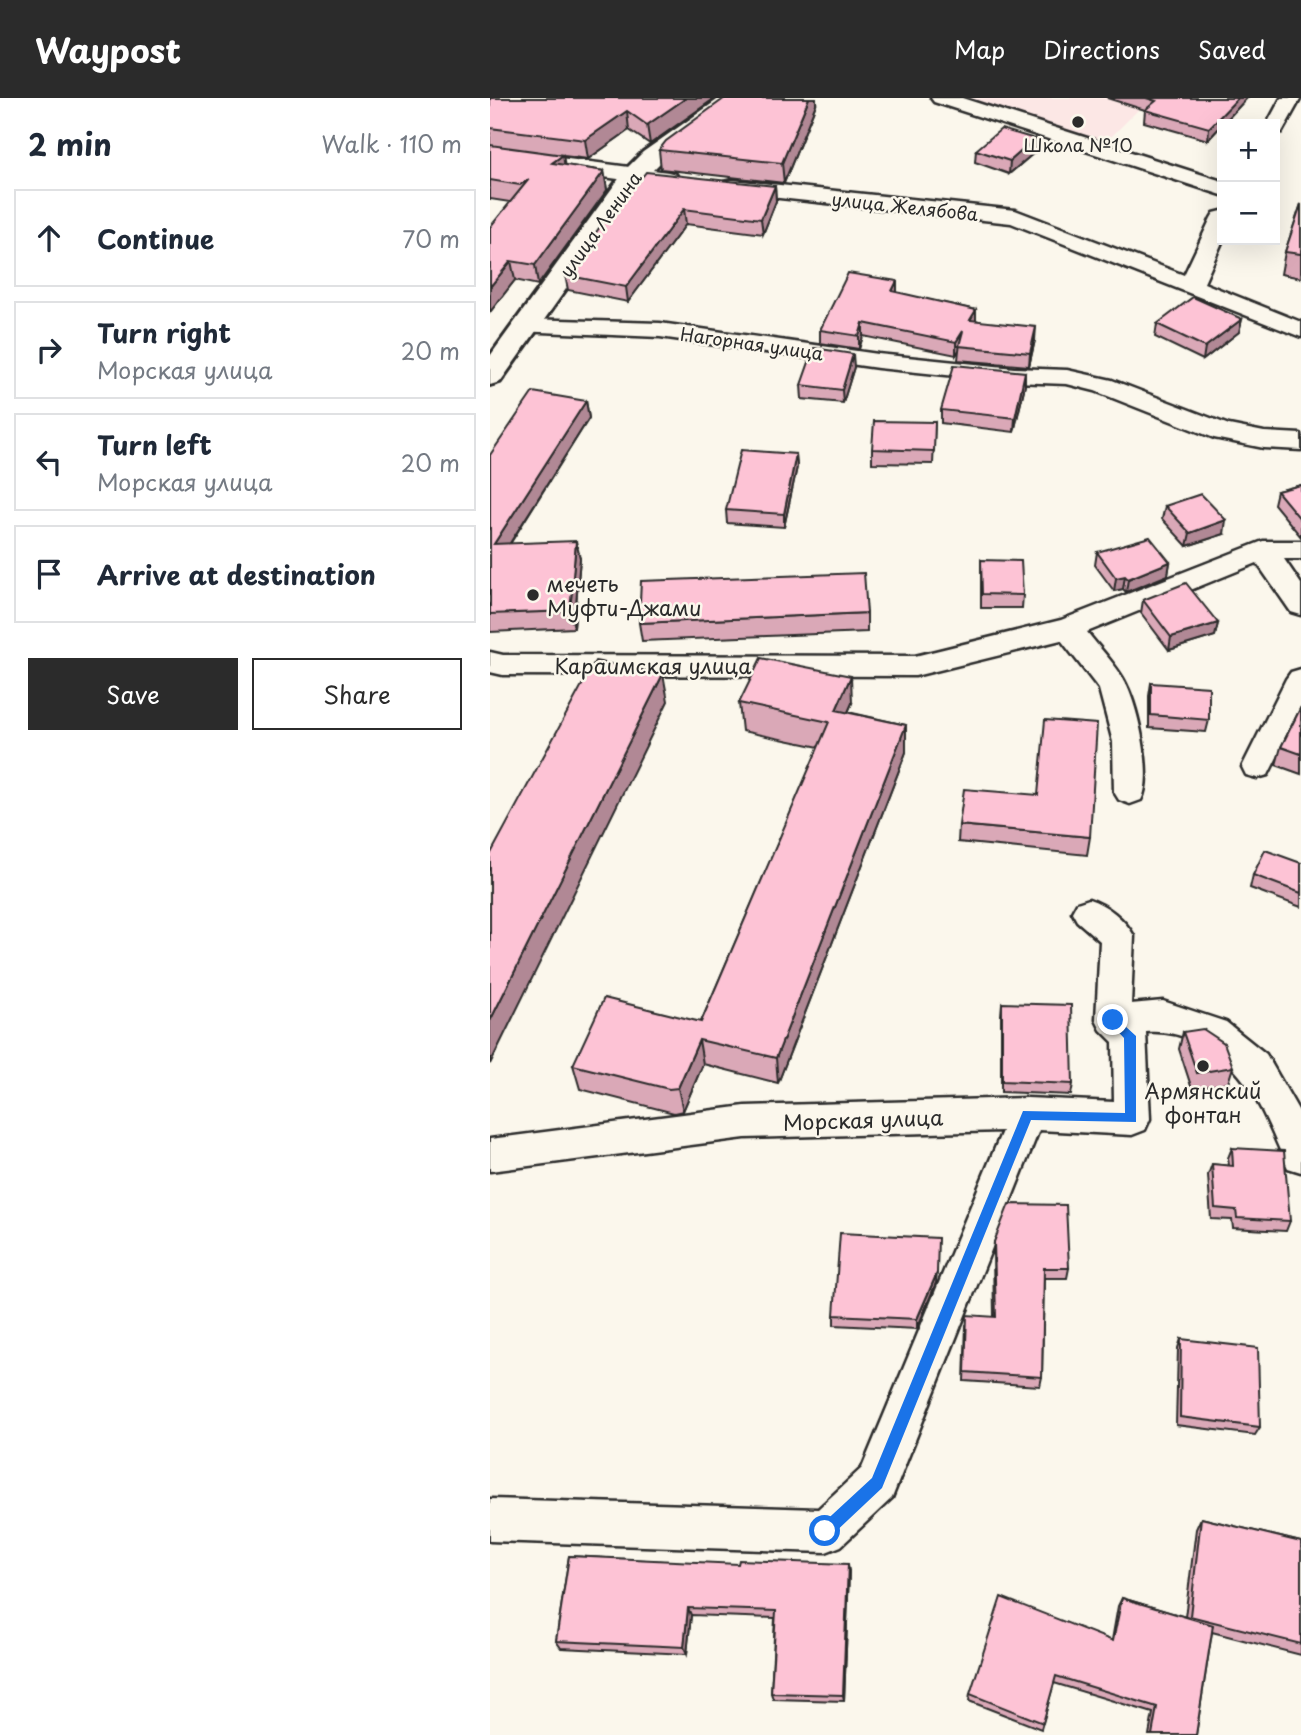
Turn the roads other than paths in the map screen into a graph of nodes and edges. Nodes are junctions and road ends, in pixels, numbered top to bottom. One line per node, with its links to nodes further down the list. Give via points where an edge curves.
1 (736, 98): 6 (main road, улица Ленина)
2 (941, 98): 9 (street)
3 (1291, 98): 4 (street)
4 (1280, 119)
5 (490, 155): 6 (street)
6 (635, 174): 7 (street); 12 (main road, улица Ленина)
7 (690, 182)
8 (717, 185): 11 (street, улица Желябова, via 1015,217)
9 (1217, 186)
10 (1217, 229): 11 (street)
11 (1191, 285): 13 (street, улица Желябова)
12 (526, 326): 14 (main road, улица Ленина); 15 (street, Нагорная улица, via 660,330 878,361 1067,377 1223,432)
13 (1301, 330)
14 (490, 376)
15 (1301, 442)
16 (1263, 550): 17 (street, Караимская улица); 18 (street); 19 (street, Караимская улица)
17 (1301, 550)
18 (1301, 605)
19 (1068, 628): 20 (street, Караимская улица, via 915,666); 23 (street, via 1113,686 1128,742)
20 (490, 662)
21 (1301, 679): 22 (street)
22 (1257, 767)
23 (1130, 792)
24 (1089, 912): 25 (street, via 1117,936)
25 (1113, 1020): 26 (street, Морская улица, via 1130,1036 1132,1119); 28 (street, via 1163,1016 1214,1032 1252,1065 1292,1131)
26 (1027, 1114): 27 (street, Морская улица, via 745,1122); 29 (street, via 877,1483 825,1531)
27 (490, 1155)
28 (1301, 1156)
29 (490, 1520)

